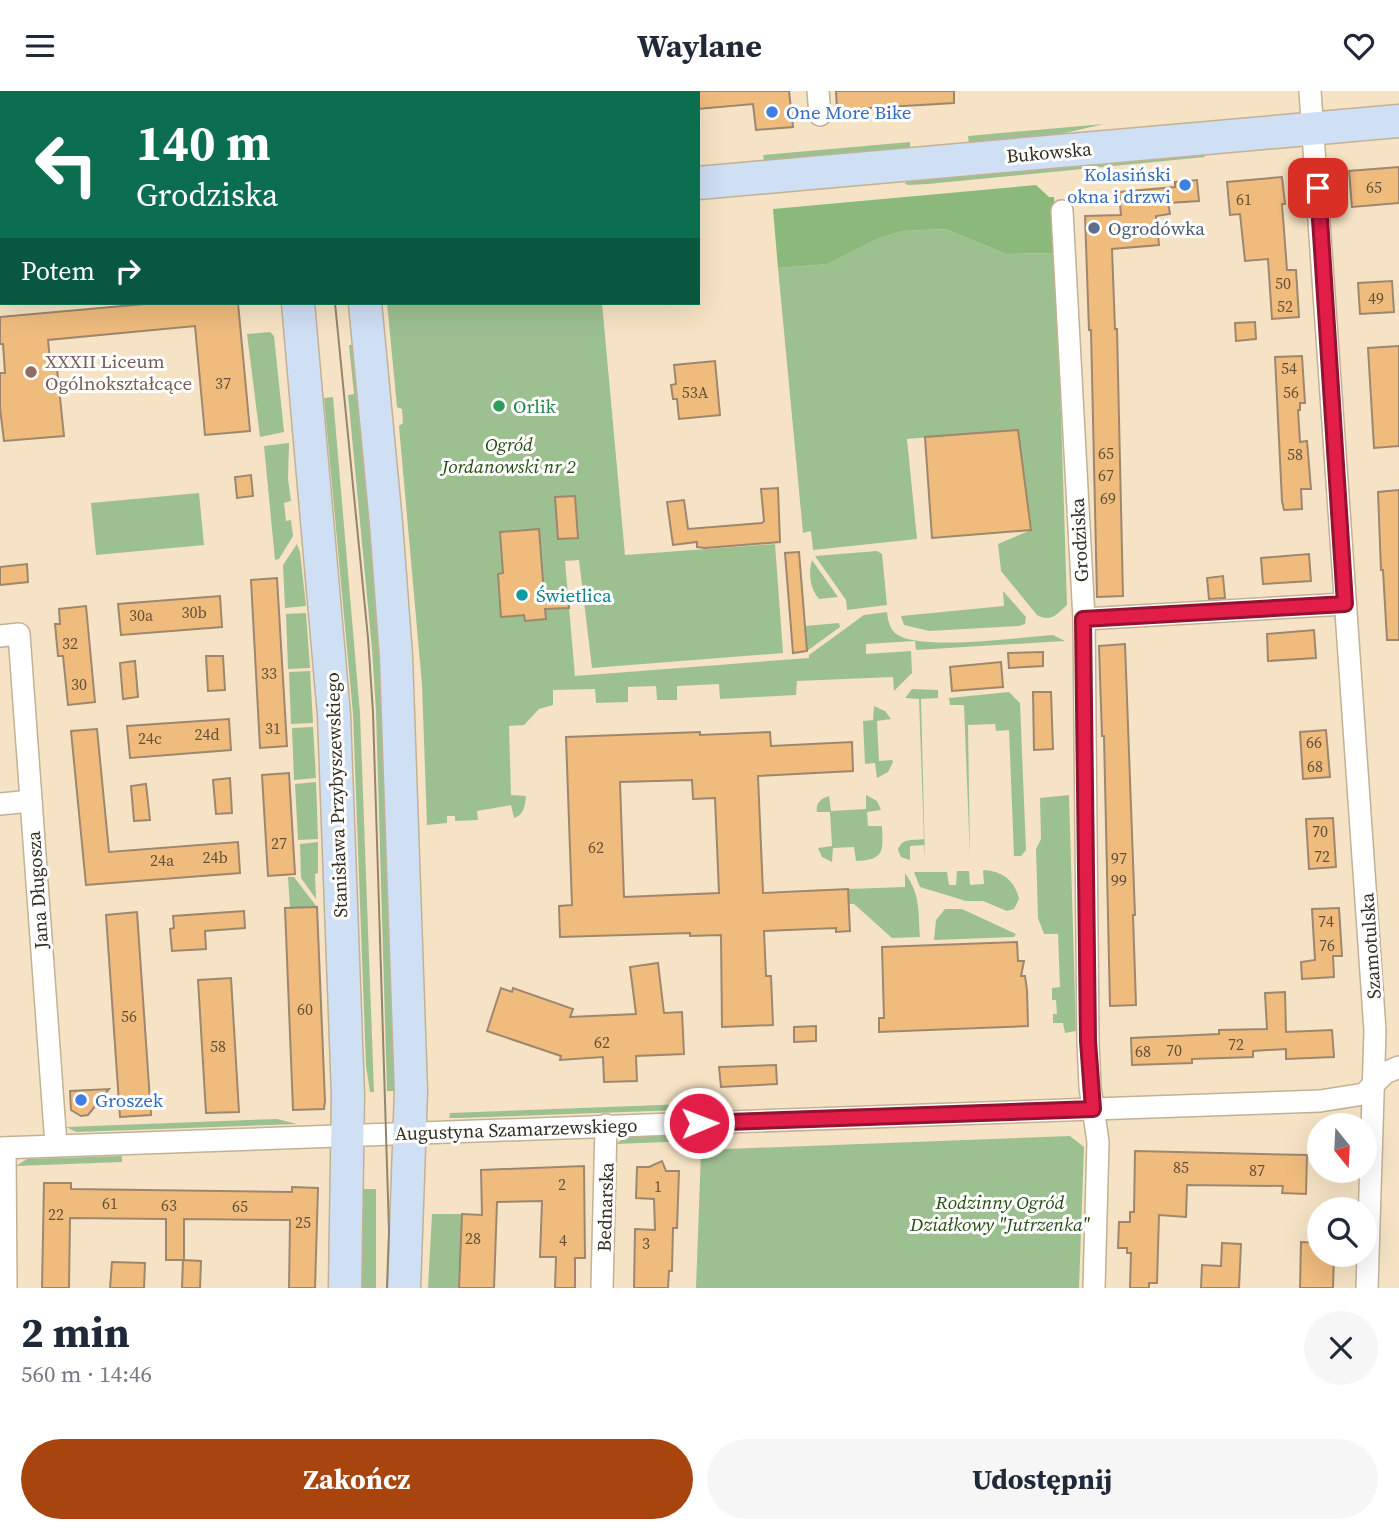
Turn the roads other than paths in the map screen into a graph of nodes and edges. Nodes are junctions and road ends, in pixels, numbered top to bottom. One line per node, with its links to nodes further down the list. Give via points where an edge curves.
1 (817, 91): 3 (street)
2 (1310, 91): 5 (street, Szamotulska)
3 (820, 115)
4 (1399, 121): 5 (main road, Bukowska)
5 (1314, 129): 6 (main road, Bukowska); 10 (street, Szamotulska)
6 (700, 183)
7 (1062, 211): 11 (street, Grodziska)
8 (298, 305): 20 (main road, Stanisława Przybyszewskiego, via 333,703)
9 (365, 305): 19 (main road, via 396,656)
10 (1345, 604): 11 (street); 16 (street, Szamotulska, via 1374,993)
11 (1083, 619): 17 (street, Grodziska, via 1088,1041)
12 (9, 635): 13 (street, Jana Długosza)
13 (31, 801): 14 (street); 21 (street, Jana Długosza)
14 (0, 804)
15 (1399, 1067): 16 (street, Augustyna Szamarzewskiego)
16 (1373, 1086): 17 (street, Augustyna Szamarzewskiego, via 1364,1094 1320,1101); 28 (street, Szamotulska)
17 (1093, 1109): 18 (street, Augustyna Szamarzewskiego); 27 (street, Grodziska, via 1098,1142)
18 (606, 1125): 19 (street, Augustyna Szamarzewskiego); 26 (street, Bednarska)
19 (410, 1133): 20 (street, Augustyna Szamarzewskiego); 25 (main road)
20 (348, 1135): 21 (street, Augustyna Szamarzewskiego); 24 (main road, Stanisława Przybyszewskiego)
21 (56, 1146): 22 (street, Augustyna Szamarzewskiego)
22 (3, 1148): 23 (street)
23 (6, 1288)
24 (345, 1288)
25 (404, 1288)
26 (602, 1288)
27 (1094, 1288)
28 (1367, 1288)

